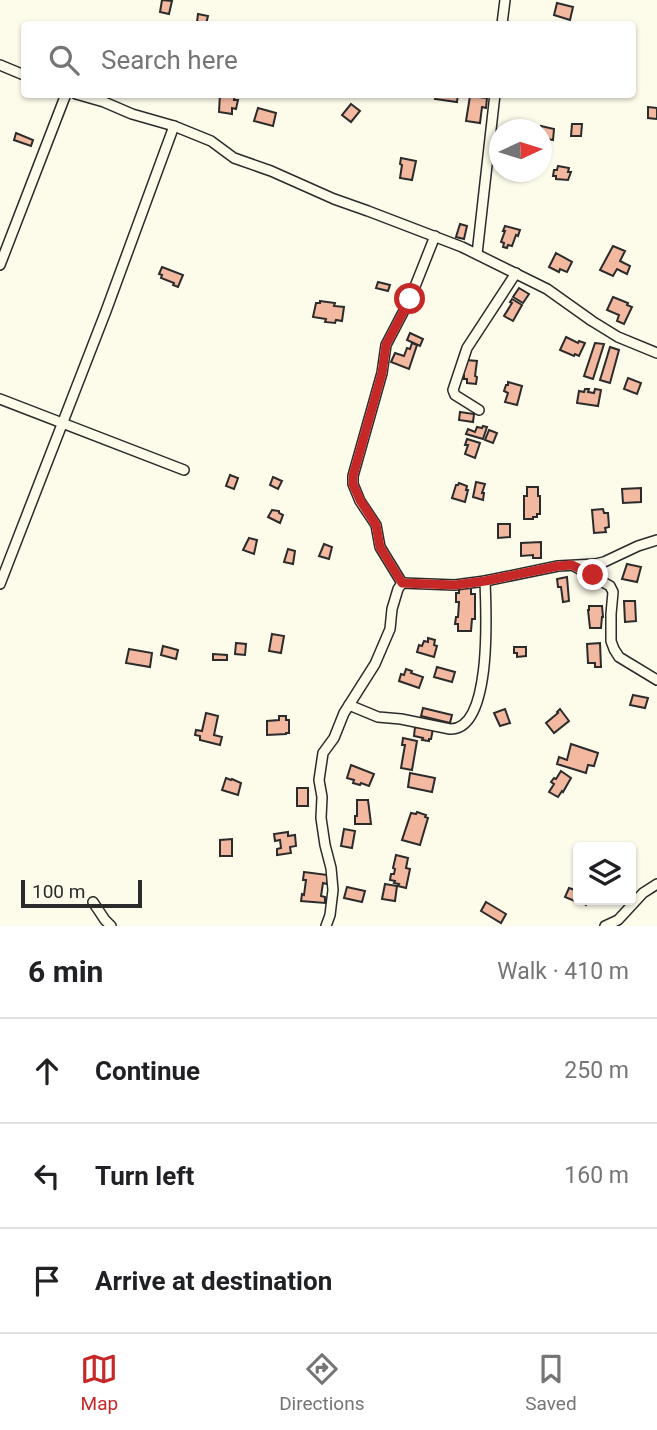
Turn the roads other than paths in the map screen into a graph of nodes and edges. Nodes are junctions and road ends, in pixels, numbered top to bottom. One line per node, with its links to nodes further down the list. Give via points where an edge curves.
1 (505, 0): 2 (street)
2 (502, 21)
3 (0, 65): 4 (street)
4 (21, 74)
5 (64, 98): 11 (street)
6 (90, 98): 8 (street)
7 (495, 98): 10 (street)
8 (174, 127): 9 (street, via 211,141 234,158); 16 (street)
9 (435, 236): 10 (street); 21 (street, via 386,345 353,476 360,500 376,525 380,547)
10 (477, 254): 12 (street)
11 (0, 265)
12 (516, 273): 13 (street, via 618,337); 15 (street, via 467,348 453,390)
13 (657, 353)
14 (0, 399): 16 (street)
15 (479, 410)
16 (62, 422): 17 (street); 22 (street)
17 (184, 470)
18 (657, 540): 19 (street, via 604,562)
19 (572, 565): 20 (street); 23 (street, via 610,586 614,649 619,657)
20 (485, 581): 21 (street); 24 (street, via 483,683 462,727 378,717)
21 (402, 583): 24 (street, via 375,664)
22 (0, 584)
23 (657, 680)
24 (349, 705): 28 (street, via 323,753 319,780 333,890)
25 (657, 884): 29 (street, via 618,920)
26 (93, 902): 27 (street)
27 (113, 926)
28 (326, 926)
29 (605, 926)

